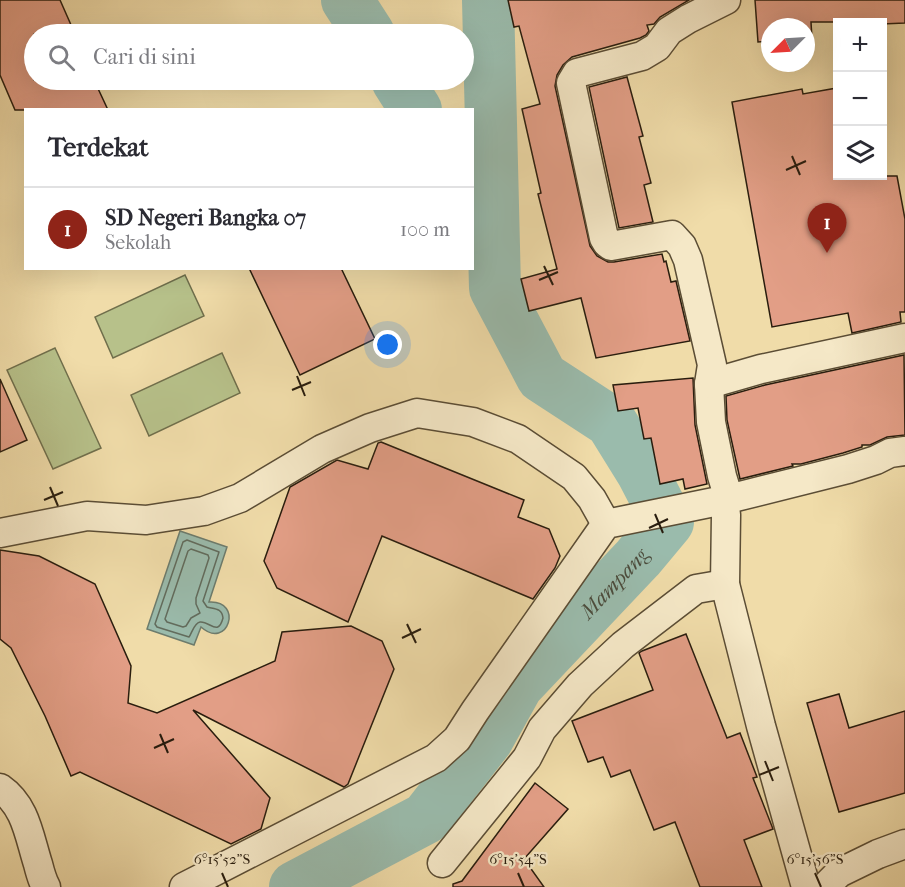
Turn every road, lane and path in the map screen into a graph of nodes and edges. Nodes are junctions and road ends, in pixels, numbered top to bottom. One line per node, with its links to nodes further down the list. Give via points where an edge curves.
1 (726, 0): 3 (street, via 669,31 657,47 642,56 577,73 571,83 607,243 611,246 672,235 682,246 712,365)
2 (905, 338): 3 (street)
3 (709, 384): 5 (street, via 711,422 722,476)
4 (905, 451): 5 (street)
5 (719, 505): 6 (street); 8 (street)
6 (606, 524): 7 (street, via 574,477 518,439 472,422 417,413 322,449 240,498 204,511 146,520 87,516); 13 (street, via 457,739 436,758)
7 (0, 533)
8 (725, 584): 11 (street, via 696,589 622,645 580,685 542,729 527,758); 14 (street)
9 (0, 788): 12 (street, via 24,815)
10 (905, 844): 15 (street, via 839,873)
11 (442, 863)
12 (46, 887)
13 (184, 887)
14 (806, 887)
15 (825, 887)

